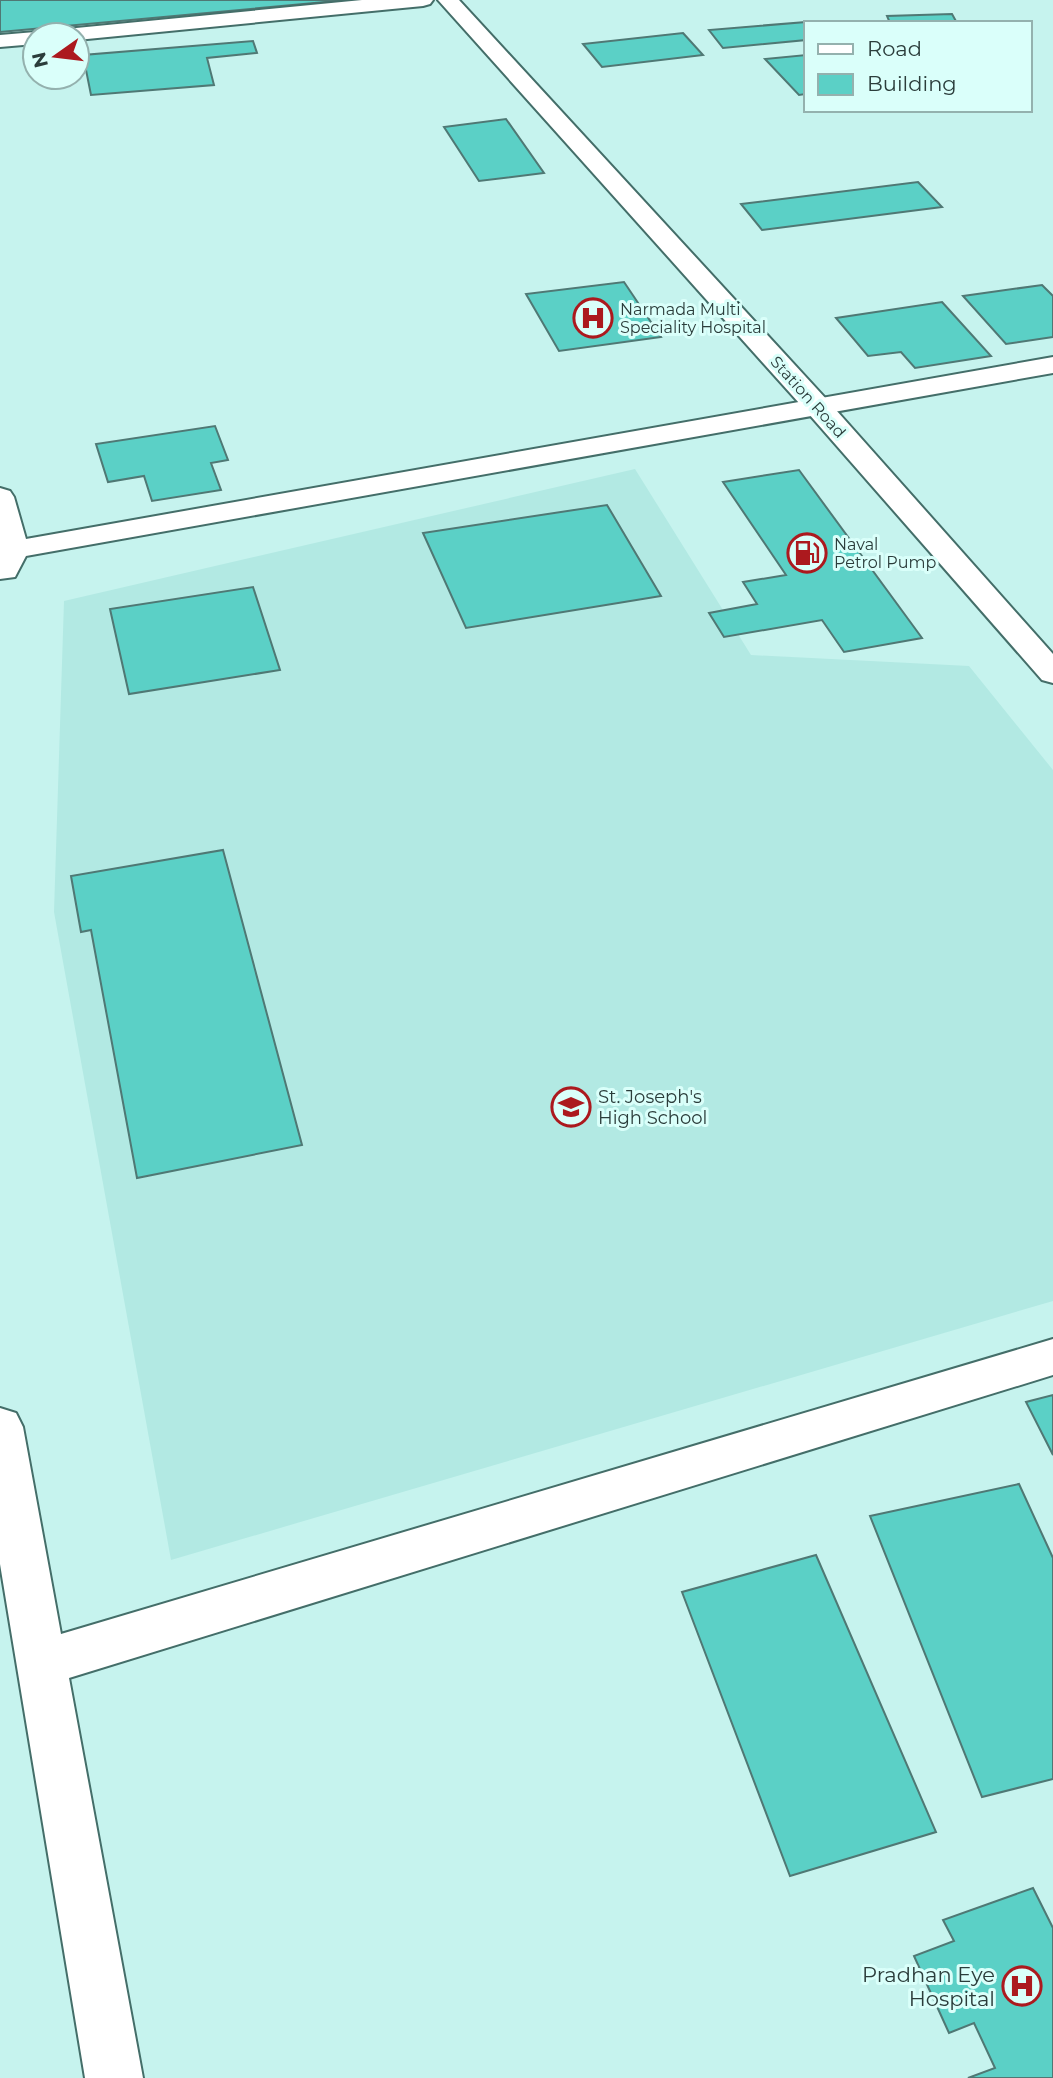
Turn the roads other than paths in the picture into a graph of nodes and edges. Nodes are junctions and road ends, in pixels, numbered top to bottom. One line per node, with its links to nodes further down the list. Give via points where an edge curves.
1 (423, 0): 3 (street)
2 (447, 0): 7 (street, Station Road)
3 (91, 33)
4 (21, 39): 5 (street)
5 (0, 41)
6 (1053, 365): 7 (street)
7 (818, 407): 9 (street); 11 (street, Station Road)
8 (0, 497): 9 (street)
9 (7, 551): 10 (street)
10 (0, 579)
11 (1053, 673)
12 (1053, 1357): 14 (street)
13 (0, 1427): 14 (street)
14 (41, 1663): 15 (street)
15 (114, 2078)

